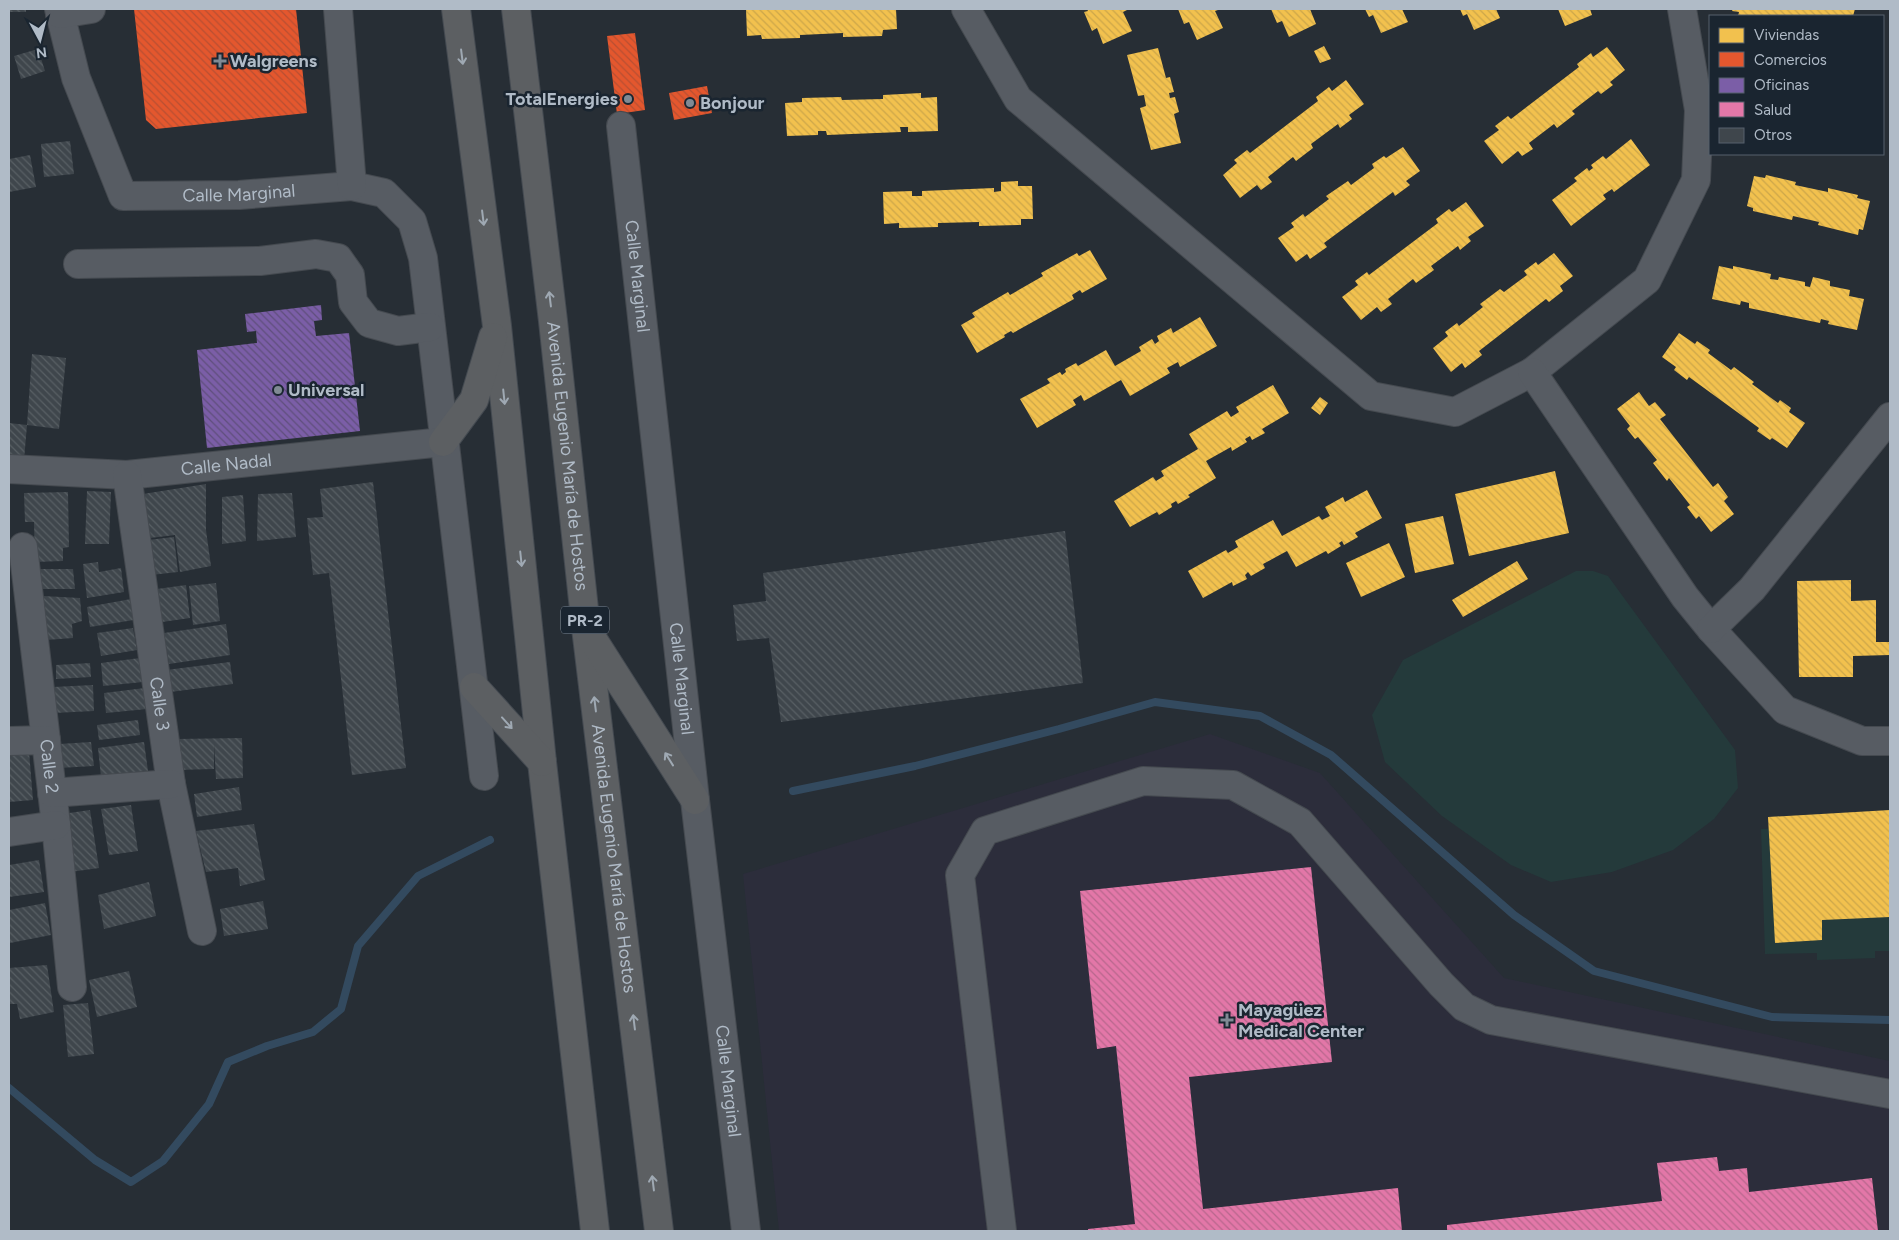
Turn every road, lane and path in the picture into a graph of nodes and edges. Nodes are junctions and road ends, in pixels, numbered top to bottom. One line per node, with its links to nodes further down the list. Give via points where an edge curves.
1 (91, 9): 7 (street)
2 (338, 9): 9 (street)
3 (456, 9): 11 (highway, one-way to 11)
4 (516, 9): 19 (highway, Avenida Eugenio María de Hostos / PR-2, one-way to 4)
5 (966, 9): 13 (street, via 1018,99 1371,396 1455,412)
6 (1682, 9): 13 (street, via 1699,110 1696,180 1647,280)
7 (60, 11): 9 (street, Calle Marginal, via 76,78 123,196 239,195)
8 (621, 126): 29 (street, Calle Marginal)
9 (352, 186): 12 (street, Calle Marginal, via 384,193 412,221 422,258)
10 (78, 264): 12 (street, via 260,262 316,254 338,258 350,275 353,302 369,323 398,331)
11 (497, 326): 15 (highway, via 474,400); 25 (highway, one-way to 25)
12 (430, 327): 15 (street, Calle Marginal)
13 (1532, 372): 20 (street)
14 (1890, 417): 20 (street, via 1752,589)
15 (443, 442): 17 (street, Calle Nadal); 21 (street, Calle Marginal)
16 (9, 469): 17 (street, Calle Nadal)
17 (127, 475): 27 (street, Calle 3)
18 (23, 546): 22 (street, Calle 2)
19 (586, 628): 29 (highway, one-way to 19); 36 (highway, Avenida Eugenio María de Hostos / PR-2, one-way to 19)
20 (1710, 629): 24 (street, via 1785,710 1862,741)
21 (474, 687): 25 (highway, one-way to 25); 26 (street, Calle Marginal)
22 (46, 740): 23 (street); 28 (street, Calle 2)
23 (9, 741)
24 (1890, 741)
25 (542, 762): 35 (highway)
26 (484, 776)
27 (171, 784): 28 (street); 32 (street, Calle 3)
28 (52, 793): 30 (street, Calle 2)
29 (695, 800): 37 (street, Calle Marginal)
30 (56, 825): 31 (street); 33 (street, Calle 2)
31 (9, 832)
32 (202, 930)
33 (72, 986)
34 (1890, 1094): 38 (street, via 1491,1020 1464,1006 1441,984 1300,822 1233,785 1143,781 985,831 960,875)
35 (595, 1231)
36 (659, 1231)
37 (746, 1231)
38 (1002, 1231)

